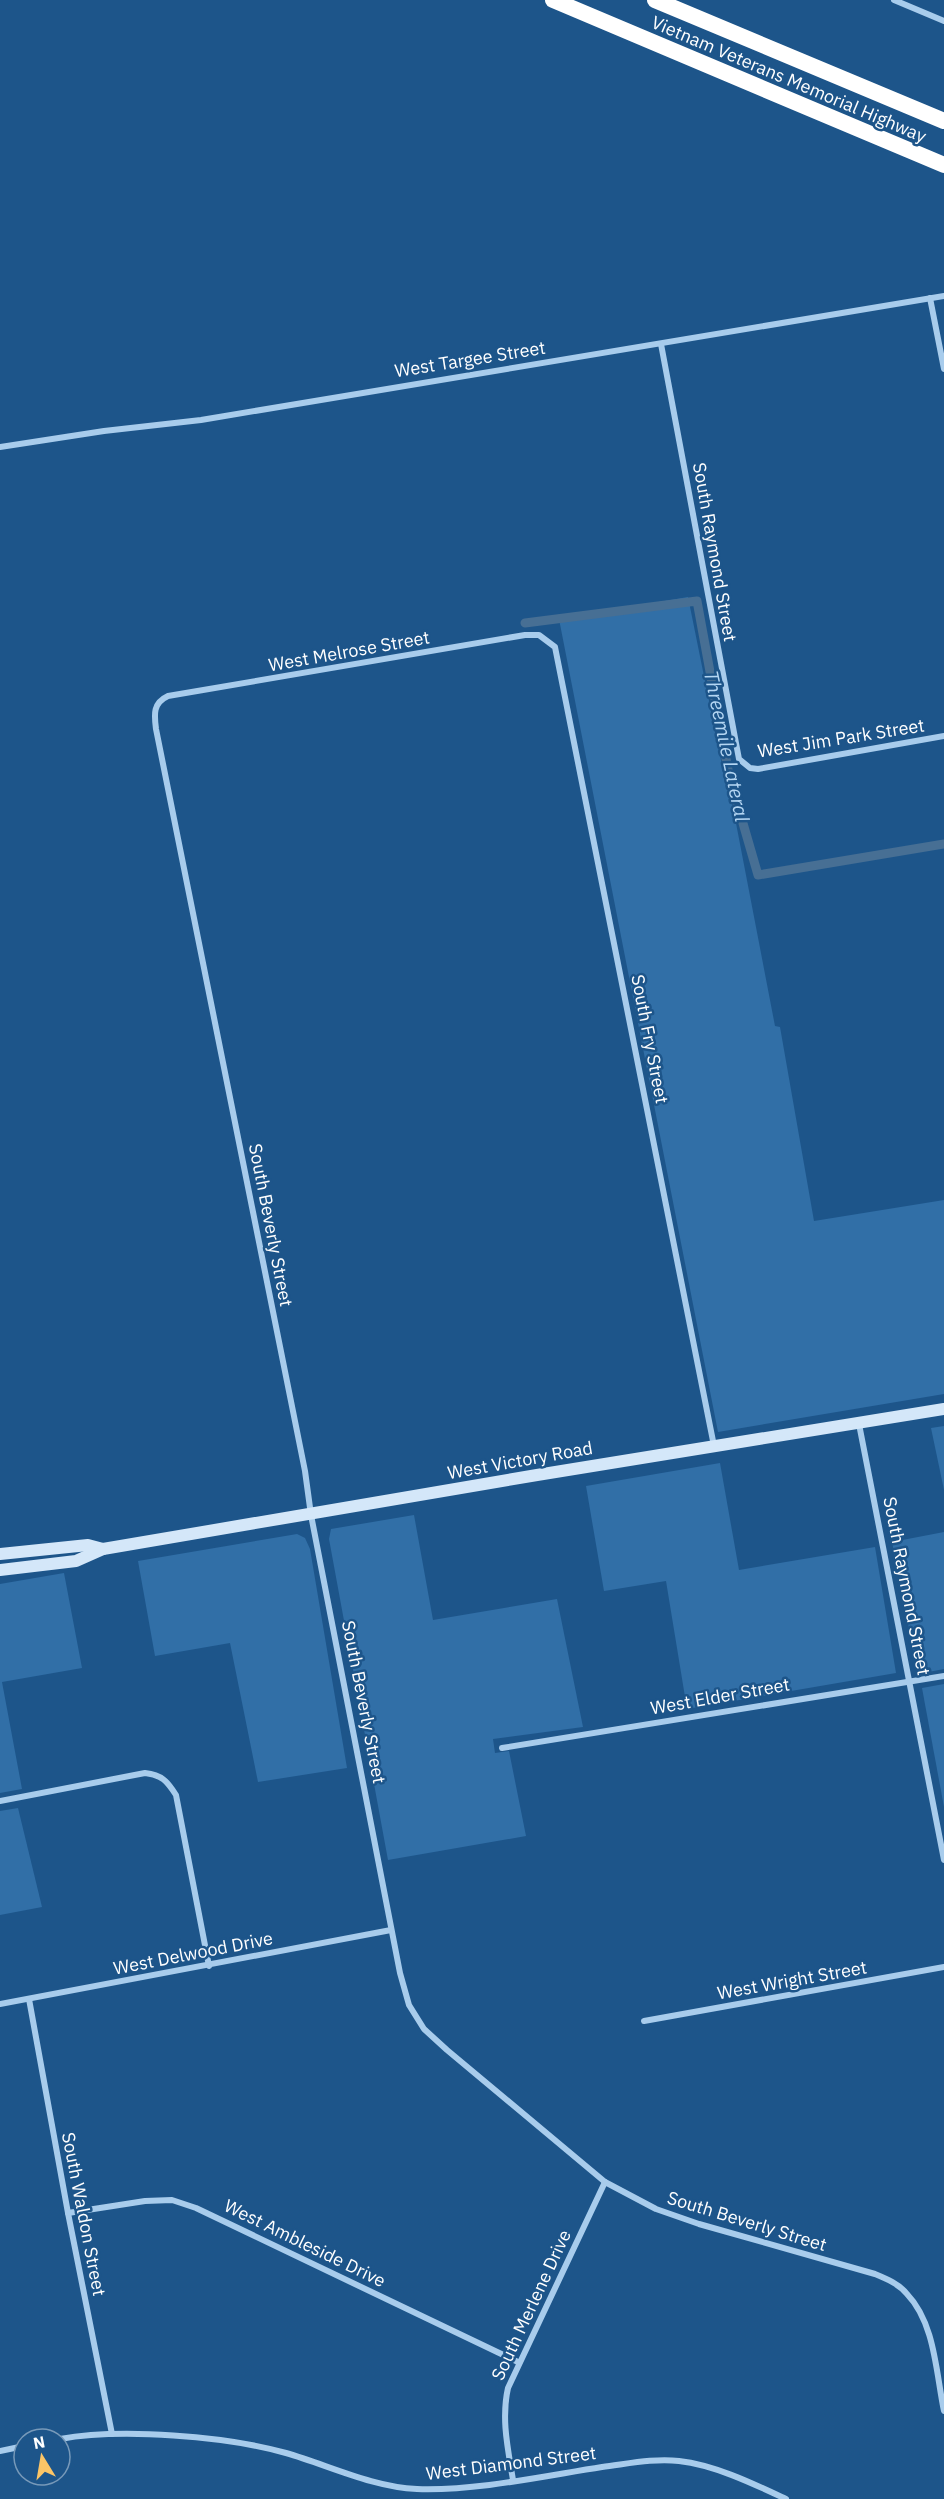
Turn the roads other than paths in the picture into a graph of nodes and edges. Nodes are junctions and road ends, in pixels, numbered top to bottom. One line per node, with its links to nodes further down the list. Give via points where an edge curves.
1 (553, 0): 6 (highway, Vietnam Veterans Memorial Highway)
2 (655, 0): 5 (highway, Vietnam Veterans Memorial Highway)
3 (894, 0): 4 (street)
4 (944, 21)
5 (944, 121)
6 (944, 165)
7 (944, 296): 8 (street, West Targee Street)
8 (930, 298): 9 (street, West Targee Street); 10 (street)
9 (661, 344): 11 (street, West Targee Street, via 201,420 104,430); 15 (street, South Raymond Street, via 736,753)
10 (944, 369)
11 (0, 447)
12 (548, 640): 13 (street, West Melrose Street, via 525,635 168,696); 18 (street, South Fry Street, via 557,655)
13 (156, 704): 19 (street, South Beverly Street, via 156,729)
14 (944, 736): 15 (street, West Jim Park Street, via 758,769)
15 (743, 764)
16 (944, 1409): 17 (main road, West Victory Road)
17 (859, 1424): 18 (main road, West Victory Road); 25 (street, South Raymond Street)
18 (714, 1447): 19 (main road, West Victory Road)
19 (311, 1515): 21 (main road, West Victory Road); 29 (street, South Beverly Street)
20 (54, 1548): 21 (main road, West Victory Road, via 88,1545); 22 (main road, West Victory Road); 23 (main road, West Victory Road, via 51,1557)
21 (103, 1549): 23 (main road, West Victory Road, via 76,1561)
22 (0, 1554)
23 (2, 1570)
24 (944, 1676): 25 (street, West Elder Street)
25 (910, 1681): 26 (street, West Elder Street); 28 (street, South Raymond Street)
26 (502, 1748)
27 (0, 1801): 30 (street, via 145,1773 157,1774 167,1781 176,1795)
28 (944, 1860)
29 (391, 1930): 30 (street, West Delwood Drive); 35 (street, South Beverly Street, via 410,2005 424,2029)
30 (209, 1966): 32 (street, West Delwood Drive)
31 (944, 1967): 34 (street, West Wright Street)
32 (29, 1999): 33 (street, West Delwood Drive); 36 (street, South Waldon Street)
33 (0, 2004)
34 (644, 2021)
35 (605, 2182): 37 (street, South Merlene Drive); 38 (street, South Beverly Street, via 656,2209 699,2224 893,2282 908,2294 927,2328)
36 (68, 2213): 37 (street, West Ambleside Drive, via 172,2200); 39 (street, South Waldon Street)
37 (518, 2362): 41 (street, South Merlene Drive, via 504,2407)
38 (944, 2410)
39 (112, 2434): 40 (street, West Diamond Street); 41 (street, West Diamond Street, via 239,2444 284,2452 383,2484 416,2488)
40 (72, 2437)
41 (513, 2480): 42 (street, West Diamond Street, via 640,2462 679,2461 740,2477)
42 (786, 2499)

